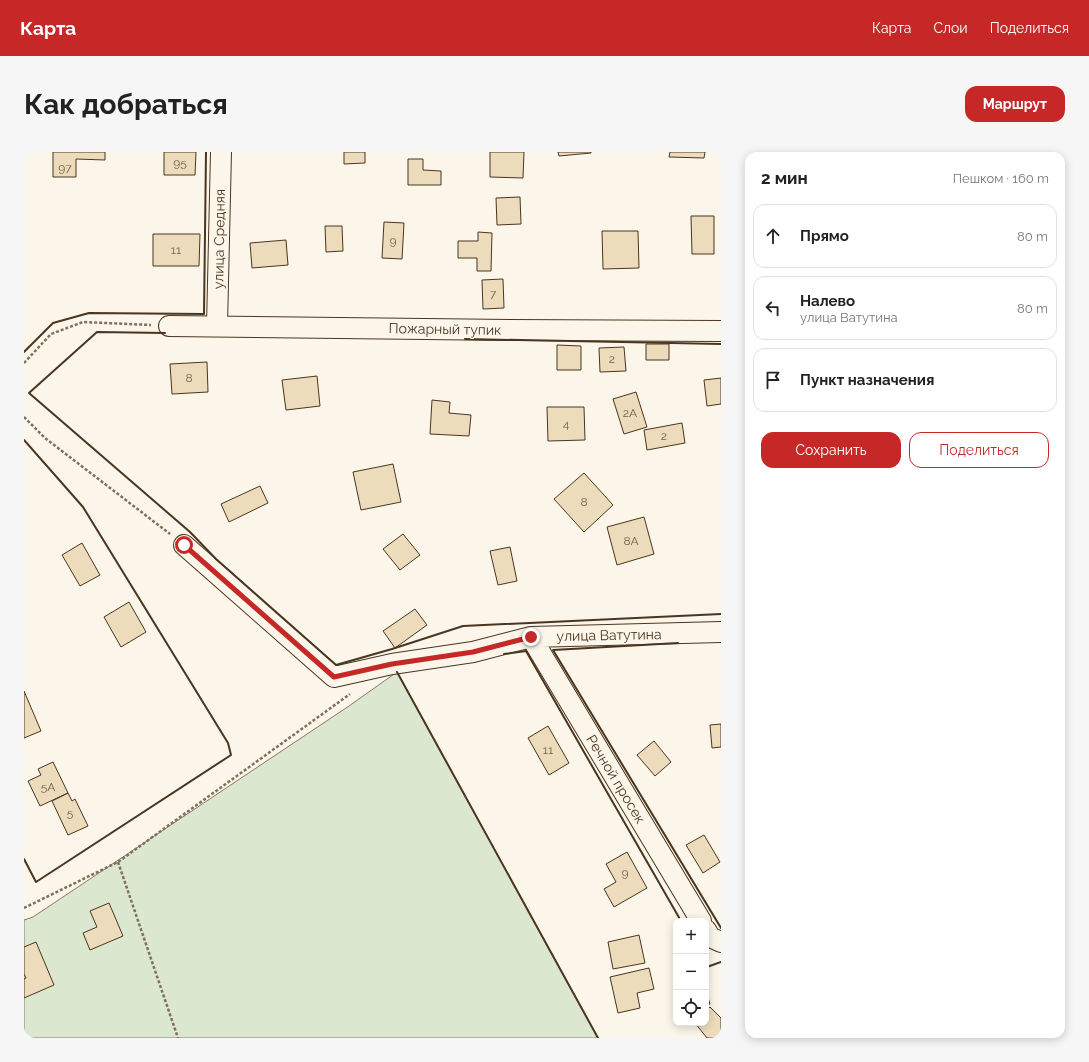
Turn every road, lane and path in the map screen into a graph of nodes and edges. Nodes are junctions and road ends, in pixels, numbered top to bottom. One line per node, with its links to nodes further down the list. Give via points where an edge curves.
1 (221, 152): 3 (street, улица Средняя)
2 (169, 326): 3 (street, Пожарный тупик); 5 (path, via 84,322 51,334)
3 (218, 326): 4 (street, Пожарный тупик)
4 (721, 331)
5 (24, 363)
6 (24, 417): 7 (path, via 45,438)
7 (184, 545): 9 (street, улица Ватутина, via 334,677 392,664 473,652)
8 (721, 632): 9 (street, улица Ватутина)
9 (531, 637): 13 (street, Речной просек)
10 (354, 691): 11 (path)
11 (118, 862): 12 (path); 16 (path)
12 (24, 908)
13 (699, 918)
14 (709, 935): 15 (street)
15 (721, 942)
16 (178, 1038)

